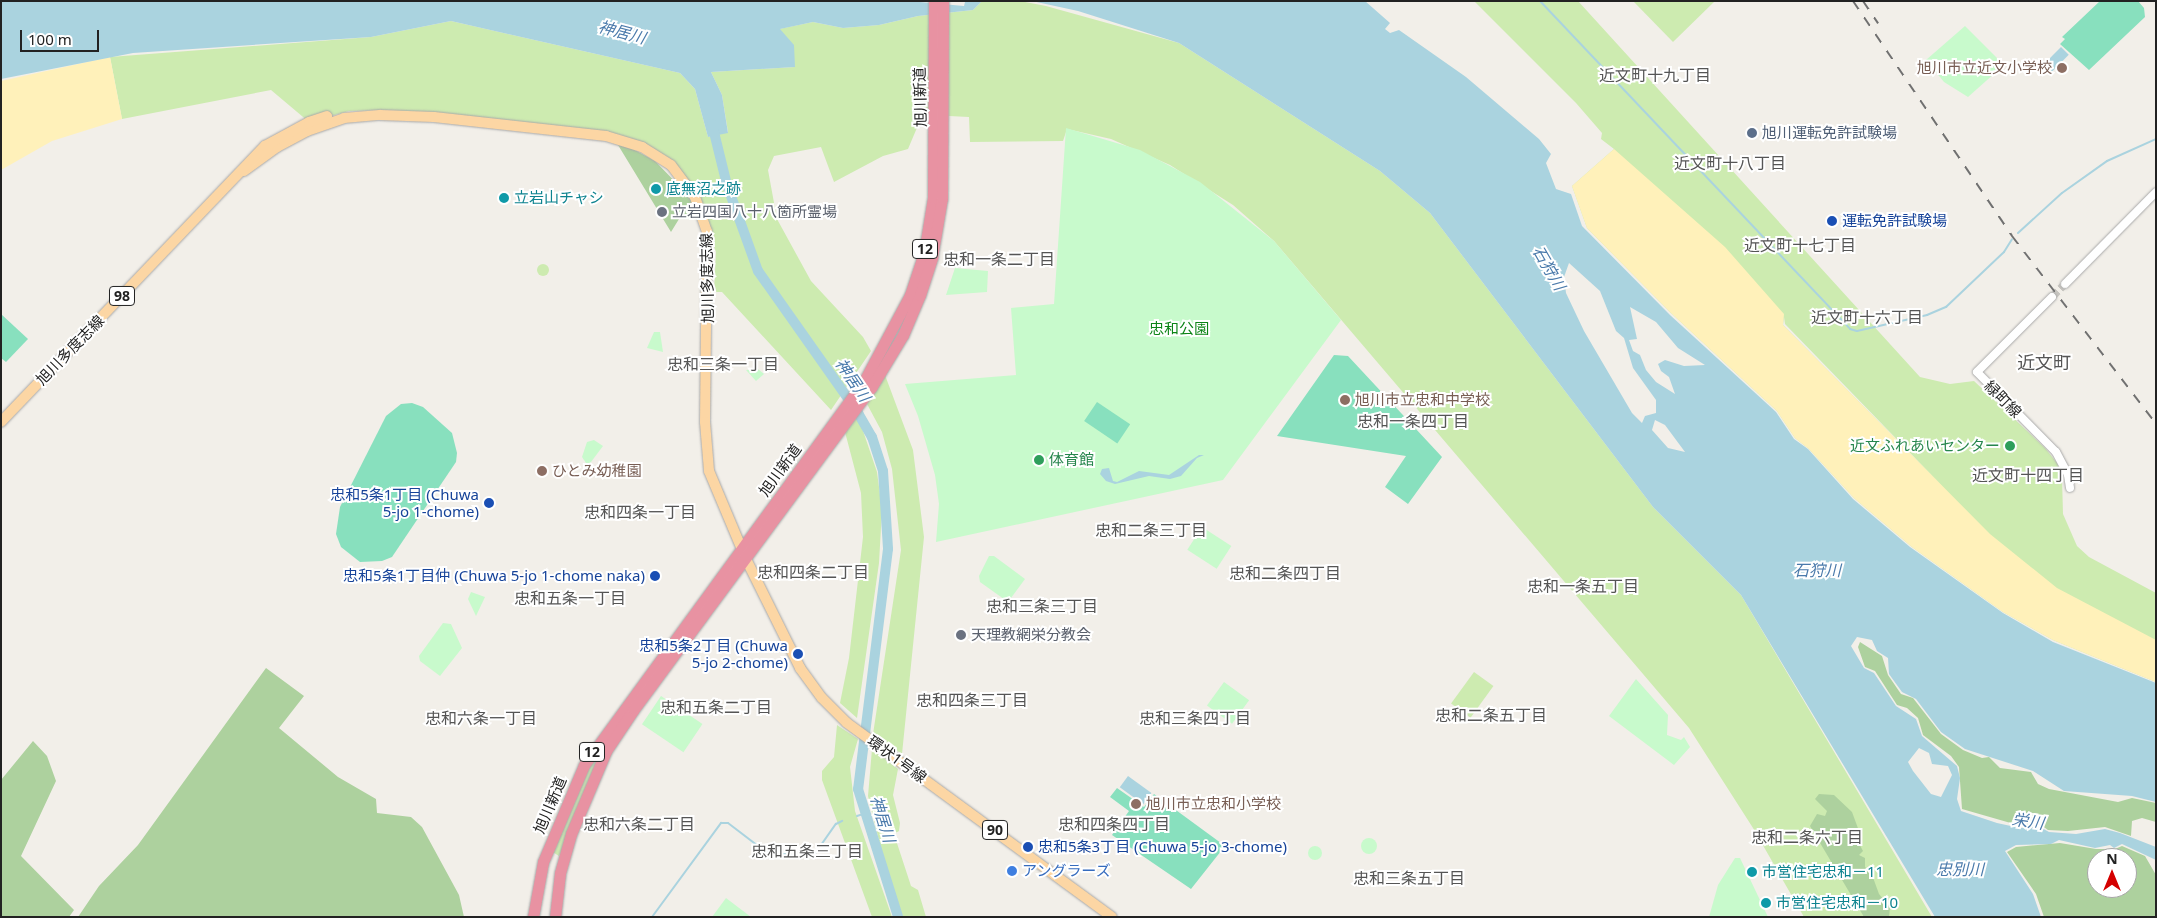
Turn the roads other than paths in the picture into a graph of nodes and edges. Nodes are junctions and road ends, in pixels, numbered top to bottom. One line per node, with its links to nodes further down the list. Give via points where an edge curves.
1 (934, 1): 3 (highway, 旭川新道 / 12)
2 (942, 1): 3 (highway, 旭川新道 / 12)
3 (939, 101): 9 (highway, 旭川新道 / 12, via 942,198 932,257 920,295 902,335)
4 (2156, 192): 5 (street)
5 (2066, 284)
6 (2052, 297): 8 (street, 緑町線, via 1977,372 2056,452 2068,475)
7 (1, 422): 9 (main road, 旭川多度志線 / 98, via 276,138 332,114 369,109 624,140 658,156 684,180 703,215 709,251 706,430 709,471)
8 (2070, 488)
9 (744, 554): 10 (highway, 旭川新道 / 12, via 584,766 544,858); 11 (highway, 旭川新道 / 12, via 606,751 571,834 560,873); 12 (main road, 環状1号線 / 90, via 800,668 822,698 847,723)
10 (533, 917)
11 (555, 917)
12 (1112, 917)

